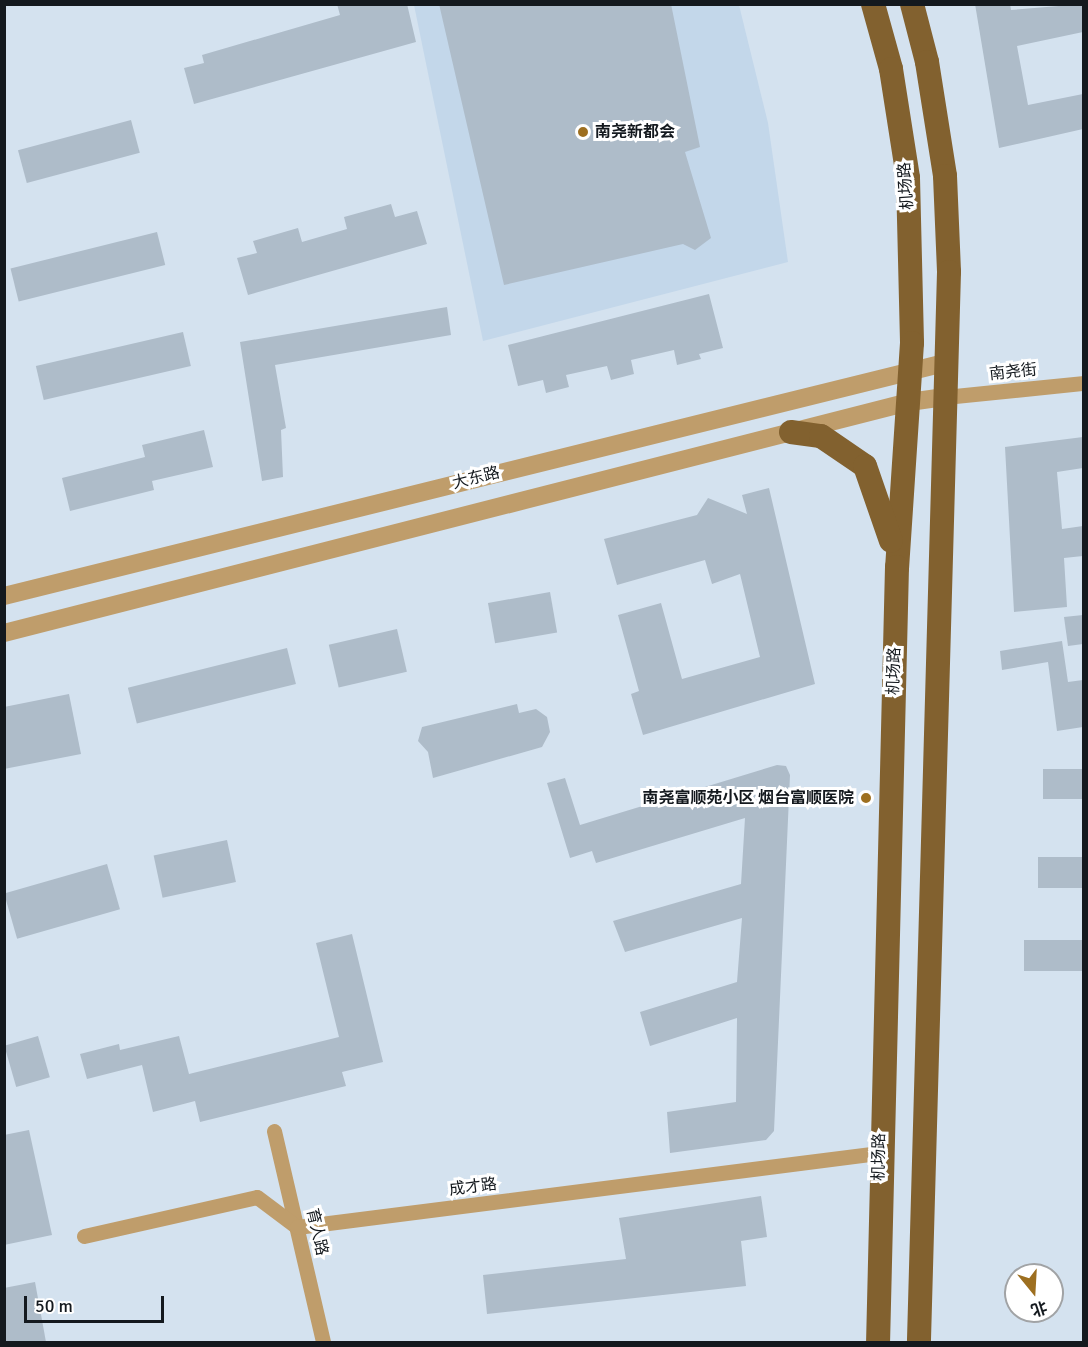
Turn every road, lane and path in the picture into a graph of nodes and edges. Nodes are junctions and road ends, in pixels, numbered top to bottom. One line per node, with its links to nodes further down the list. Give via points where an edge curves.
1 (873, 4): 4 (highway, 机场路, via 891,69 908,178)
2 (912, 4): 3 (highway, via 927,62 945,176)
3 (948, 362): 4 (street, 大东路); 6 (highway)
4 (911, 367): 7 (highway, 机场路); 10 (street, 大东路)
5 (1083, 383): 6 (street, 南尧街)
6 (945, 397): 7 (street, 大东路); 18 (highway)
7 (909, 402): 8 (street, 大东路); 9 (highway, 机场路)
8 (791, 432): 9 (highway, via 821,436 865,466 883,507); 11 (street, 大东路)
9 (897, 567): 13 (highway, 机场路)
10 (4, 596)
11 (4, 633)
12 (274, 1131): 14 (street, 育人路)
13 (879, 1154): 14 (street, 成才路); 17 (highway, 机场路)
14 (297, 1227): 15 (street, via 257,1197); 16 (street, 育人路)
15 (84, 1236)
16 (323, 1342)
17 (878, 1342)
18 (919, 1342)

